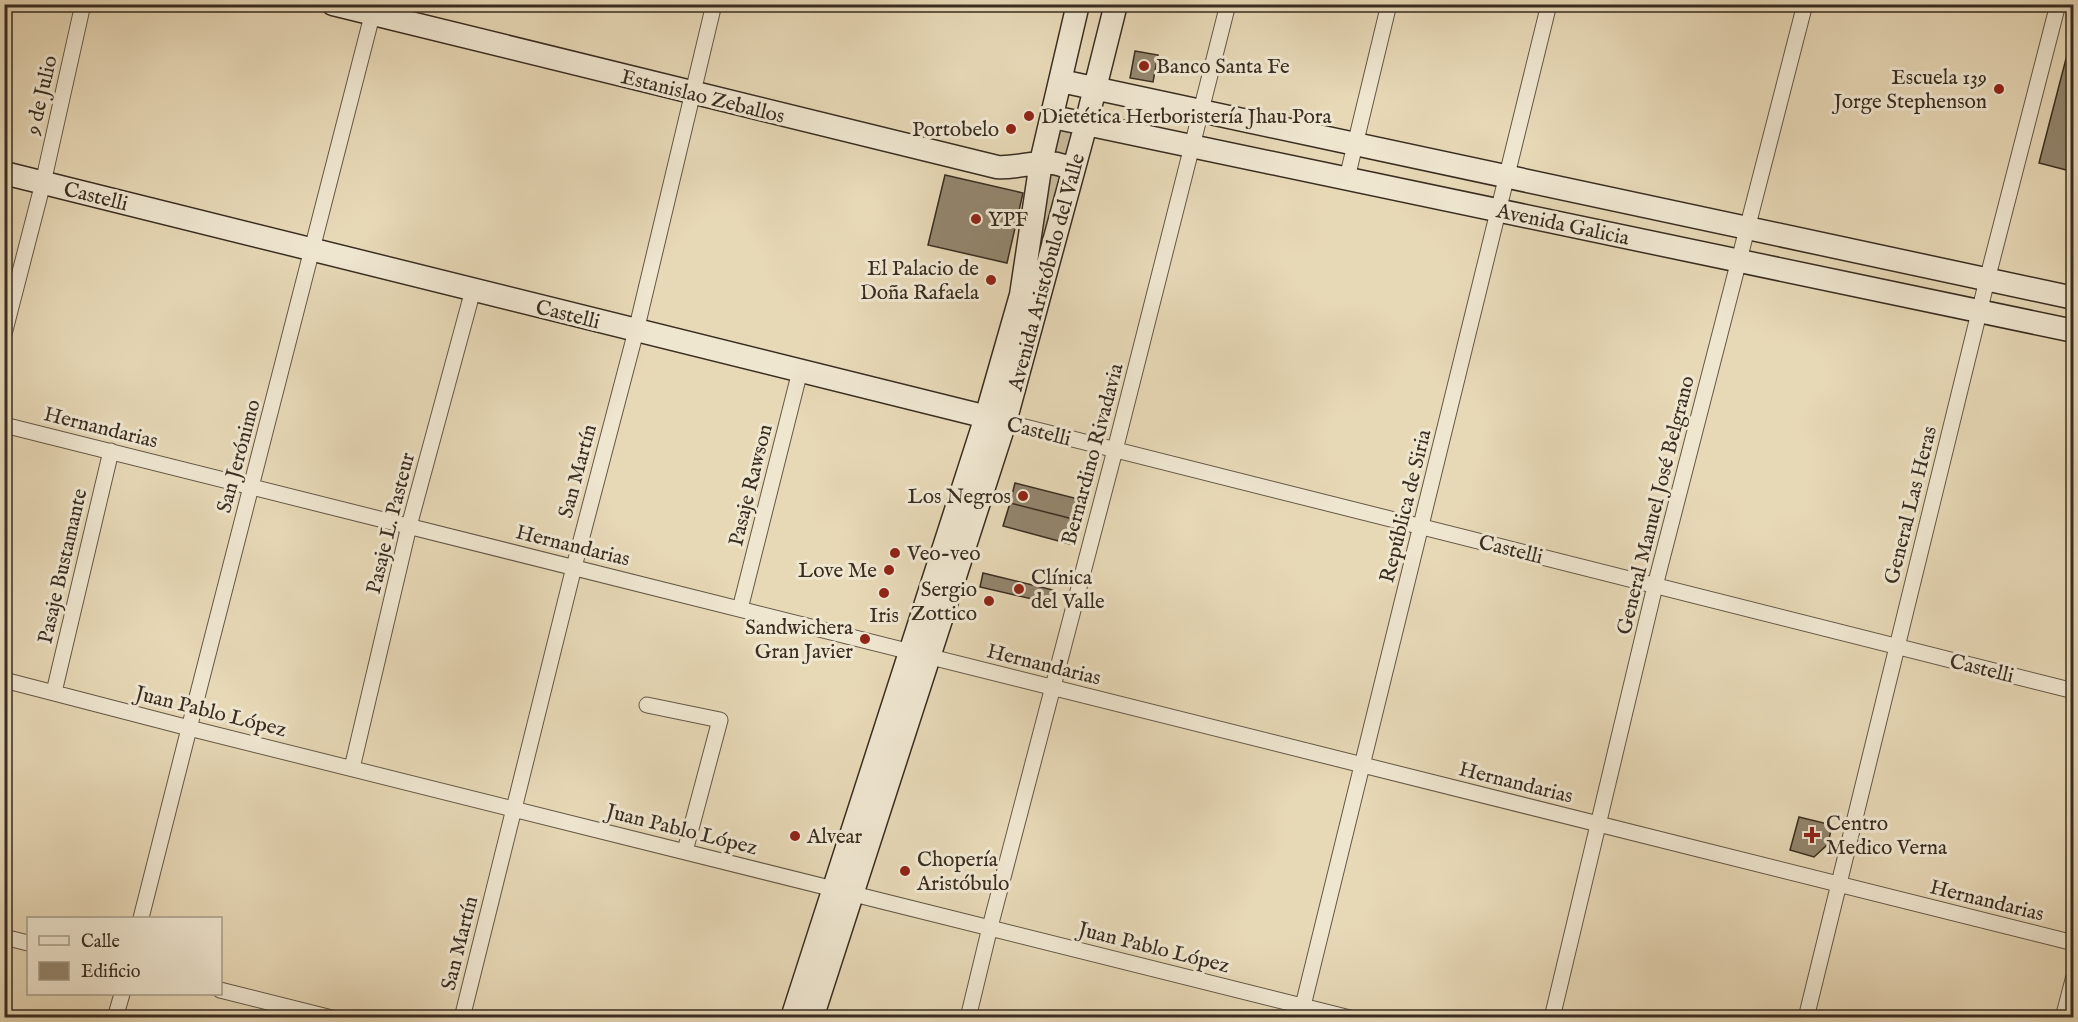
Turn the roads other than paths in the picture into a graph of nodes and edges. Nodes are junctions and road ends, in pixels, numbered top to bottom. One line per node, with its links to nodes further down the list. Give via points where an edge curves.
1 (83, 4): 25 (street, 9 de Julio)
2 (333, 4): 11 (main road, Estanislao Zeballos)
3 (714, 4): 14 (street, San Martín)
4 (1078, 4): 12 (main road, Avenida Aristóbulo del Valle)
5 (1116, 4): 13 (main road, Avenida Aristóbulo del Valle)
6 (1228, 4): 15 (street, Bernardino Rivadavia)
7 (1389, 4): 18 (street)
8 (1549, 4): 23 (street, República de Siria)
9 (1805, 4): 27 (street, General Manuel José Belgrano)
10 (2058, 4): 30 (street, General Las Heras)
11 (374, 9): 14 (main road, Estanislao Zeballos); 28 (street, San Jerónimo)
12 (1061, 81): 13 (main road, Avenida Galicia); 16 (main road, Avenida Aristóbulo del Valle)
13 (1095, 88): 15 (main road, Avenida Galicia); 17 (main road, Avenida Aristóbulo del Valle)
14 (692, 93): 20 (main road, Estanislao Zeballos, via 997,167); 34 (street, San Martín)
15 (1201, 111): 18 (main road, Avenida Galicia); 19 (street, Bernardino Rivadavia)
16 (1053, 117): 17 (main road, Avenida Galicia); 20 (main road, Avenida Aristóbulo del Valle)
17 (1086, 124): 19 (main road, Avenida Galicia); 21 (main road, Avenida Aristóbulo del Valle)
18 (1355, 144): 23 (main road, Avenida Galicia); 24 (street)
19 (1192, 146): 24 (main road, Avenida Galicia); 40 (street, Bernardino Rivadavia)
20 (1041, 162): 21 (main road, Estanislao Zeballos, via 1058,163); 38 (main road, Avenida Aristóbulo del Valle, via 1021,295)
21 (1073, 171): 38 (main road, Avenida Aristóbulo del Valle)
22 (4, 173): 25 (main road, Castelli)
23 (1507, 176): 26 (street, República de Siria); 27 (main road, Avenida Galicia)
24 (1347, 178): 26 (main road, Avenida Galicia)
25 (43, 183): 28 (main road, Castelli); 36 (street, 9 de Julio)
26 (1498, 210): 29 (main road, Avenida Galicia); 44 (street, República de Siria)
27 (1746, 229): 29 (street, General Manuel José Belgrano); 30 (main road, Avenida Galicia)
28 (314, 250): 31 (main road, Castelli); 42 (street, San Jerónimo)
29 (1739, 262): 33 (main road, Avenida Galicia); 46 (street, General Manuel José Belgrano)
30 (1987, 280): 32 (main road, Avenida Galicia); 33 (street, General Las Heras)
31 (473, 290): 34 (main road, Castelli); 43 (street, Pasaje L. Pasteur)
32 (2073, 298)
33 (1979, 311): 35 (main road, Avenida Galicia); 48 (street, General Las Heras)
34 (636, 331): 37 (main road, Castelli); 45 (street, San Martín)
35 (2073, 331)
36 (4, 334)
37 (800, 371): 38 (main road, Castelli); 47 (street, Pasaje Rawson)
38 (995, 420): 40 (street, Castelli); 49 (main road, Avenida Aristóbulo del Valle)
39 (4, 425): 41 (street, Hernandarias)
40 (1115, 450): 44 (street, Castelli); 51 (street, Bernardino Rivadavia)
41 (111, 451): 42 (street, Hernandarias); 53 (street, Pasaje Bustamante)
42 (252, 487): 43 (street, Hernandarias); 55 (street, San Jerónimo)
43 (409, 526): 45 (street, Hernandarias); 57 (street, Pasaje L. Pasteur)
44 (1422, 527): 46 (street, Castelli); 56 (street, República de Siria)
45 (574, 567): 47 (street, Hernandarias); 58 (street, San Martín)
46 (1655, 586): 48 (street, Castelli); 59 (street, General Manuel José Belgrano)
47 (740, 609): 49 (street, Hernandarias)
48 (1896, 646): 52 (street, Castelli); 61 (street, General Las Heras)
49 (920, 653): 51 (street, Hernandarias); 62 (main road, Avenida Aristóbulo del Valle)
50 (4, 680): 53 (street, Juan Pablo López)
51 (1052, 688): 56 (street, Hernandarias); 64 (street, Bernardino Rivadavia)
52 (2073, 691)
53 (54, 692): 55 (street, Juan Pablo López)
54 (647, 705): 60 (street, via 720,720)
55 (189, 728): 57 (street, Juan Pablo López); 63 (street, San Jerónimo)
56 (1363, 764): 59 (street, Hernandarias); 71 (street, República de Siria)
57 (352, 768): 58 (street, Juan Pablo López)
58 (514, 808): 60 (street, Juan Pablo López); 74 (street, San Martín)
59 (1597, 824): 61 (street, Hernandarias); 79 (street, General Manuel José Belgrano)
60 (685, 851): 62 (street, Juan Pablo López)
61 (1839, 884): 67 (street, Hernandarias); 80 (street, General Las Heras)
62 (842, 891): 64 (street, Juan Pablo López); 75 (main road, Avenida Aristóbulo del Valle); 76 (main road, Avenida Aristóbulo del Valle)
63 (141, 917)
64 (990, 927): 71 (street, Juan Pablo López); 77 (street, Bernardino Rivadavia)
65 (4, 937): 66 (street)
66 (27, 943)
67 (2073, 944)
68 (2073, 975): 81 (street)
69 (222, 990): 73 (street)
70 (121, 995): 72 (street)
71 (1301, 1011): 78 (street, Juan Pablo López)
72 (115, 1017)
73 (332, 1017)
74 (462, 1017)
75 (792, 1017)
76 (812, 1017)
77 (968, 1017)
78 (1350, 1017)
79 (1552, 1017)
80 (1806, 1017)
81 (2063, 1017)

